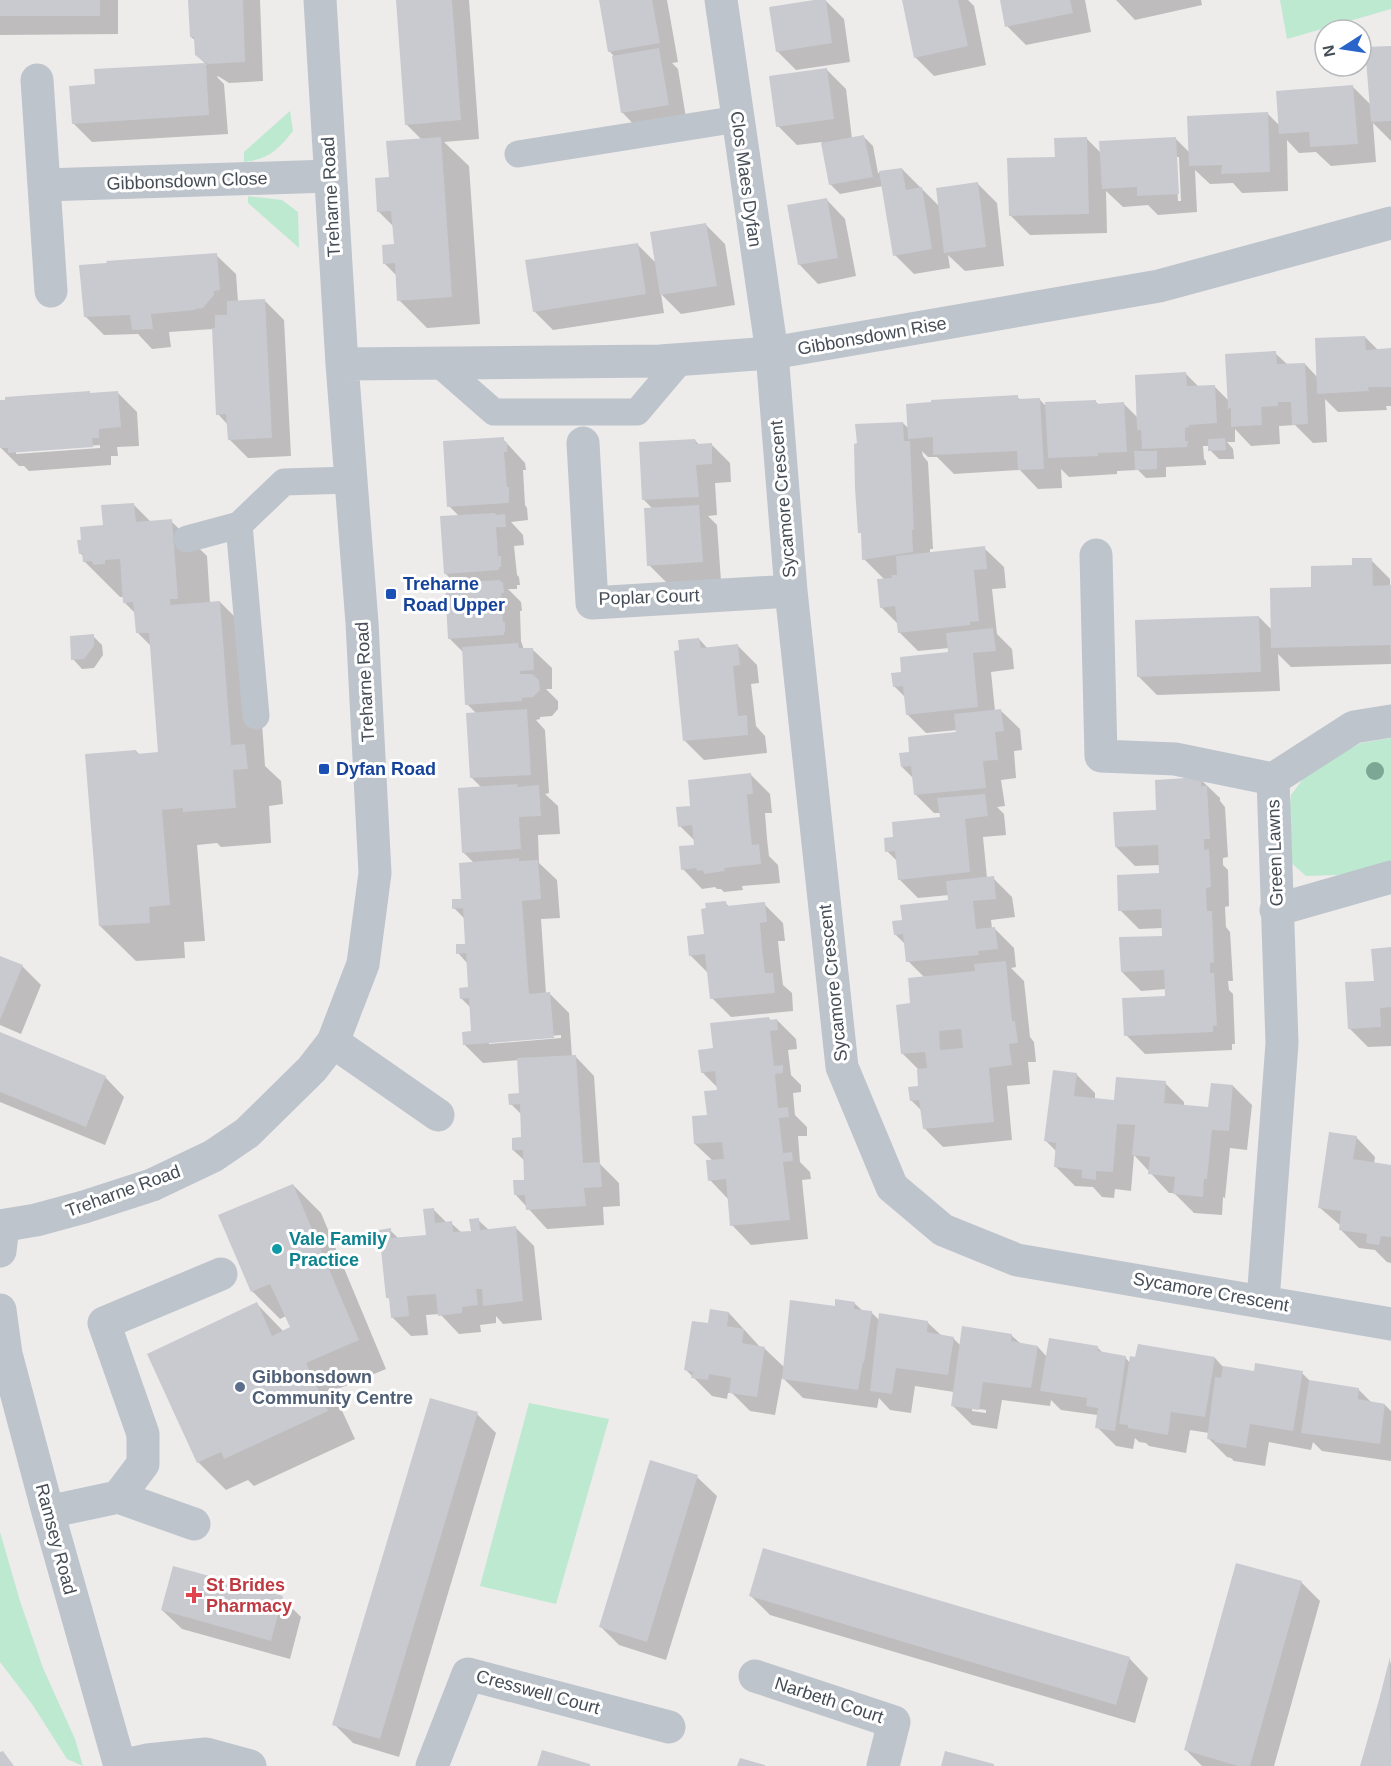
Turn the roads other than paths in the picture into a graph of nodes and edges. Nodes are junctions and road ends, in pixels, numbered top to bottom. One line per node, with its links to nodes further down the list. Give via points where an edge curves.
1 (320, 0): 6 (street, Treharne Road)
2 (727, 1): 4 (street, Clos Maes Dyfan)
3 (37, 80): 7 (street)
4 (738, 119): 5 (lane); 10 (street, Clos Maes Dyfan)
5 (518, 154)
6 (330, 176): 7 (street, Gibbonsdown Close); 13 (street, Treharne Road)
7 (44, 185): 9 (street)
8 (1391, 223): 10 (street, Gibbonsdown Rise, via 1160,286)
9 (51, 291)
10 (771, 353): 11 (street, Gibbonsdown Rise); 19 (street, Sycamore Crescent)
11 (681, 360): 12 (street, Gibbonsdown Rise); 12 (lane, via 637,412 494,412)
12 (438, 363): 13 (street, Gibbonsdown Rise)
13 (342, 364): 15 (street, Treharne Road)
14 (583, 443): 19 (street, Poplar Court, via 592,603)
15 (350, 480): 16 (lane, via 284,482); 25 (street, Treharne Road, via 375,873 363,964)
16 (239, 525): 17 (lane); 20 (lane)
17 (187, 539)
18 (1096, 555): 22 (street, Green Lawns, via 1101,756 1175,759)
19 (790, 591): 29 (street, Sycamore Crescent, via 842,1067 892,1186 943,1230 1017,1260)
20 (256, 716)
21 (1391, 721): 22 (street, via 1354,727)
22 (1273, 779): 24 (street, Green Lawns)
23 (1391, 877): 24 (street)
24 (1276, 910): 29 (street, Green Lawns, via 1282,1043)
25 (333, 1042): 26 (street); 27 (street, Treharne Road, via 312,1069 247,1132 213,1156 142,1188 36,1220)
26 (438, 1115)
27 (1, 1235)
28 (221, 1274): 32 (street, via 104,1323 142,1434 143,1464)
29 (1263, 1301): 31 (street, Sycamore Crescent)
30 (0, 1310): 33 (street, Ramsey Road, via 6,1354)
31 (1391, 1324)
32 (118, 1497): 33 (street); 34 (street)
33 (48, 1512): 37 (street, Ramsey Road)
34 (194, 1524)
35 (755, 1676): 40 (street, Narbeth Court, via 894,1722)
36 (669, 1727): 39 (street, Cresswell Court, via 468,1674)
37 (120, 1766): 38 (street, via 206,1754)
38 (250, 1766)
39 (432, 1766)
40 (883, 1766)

